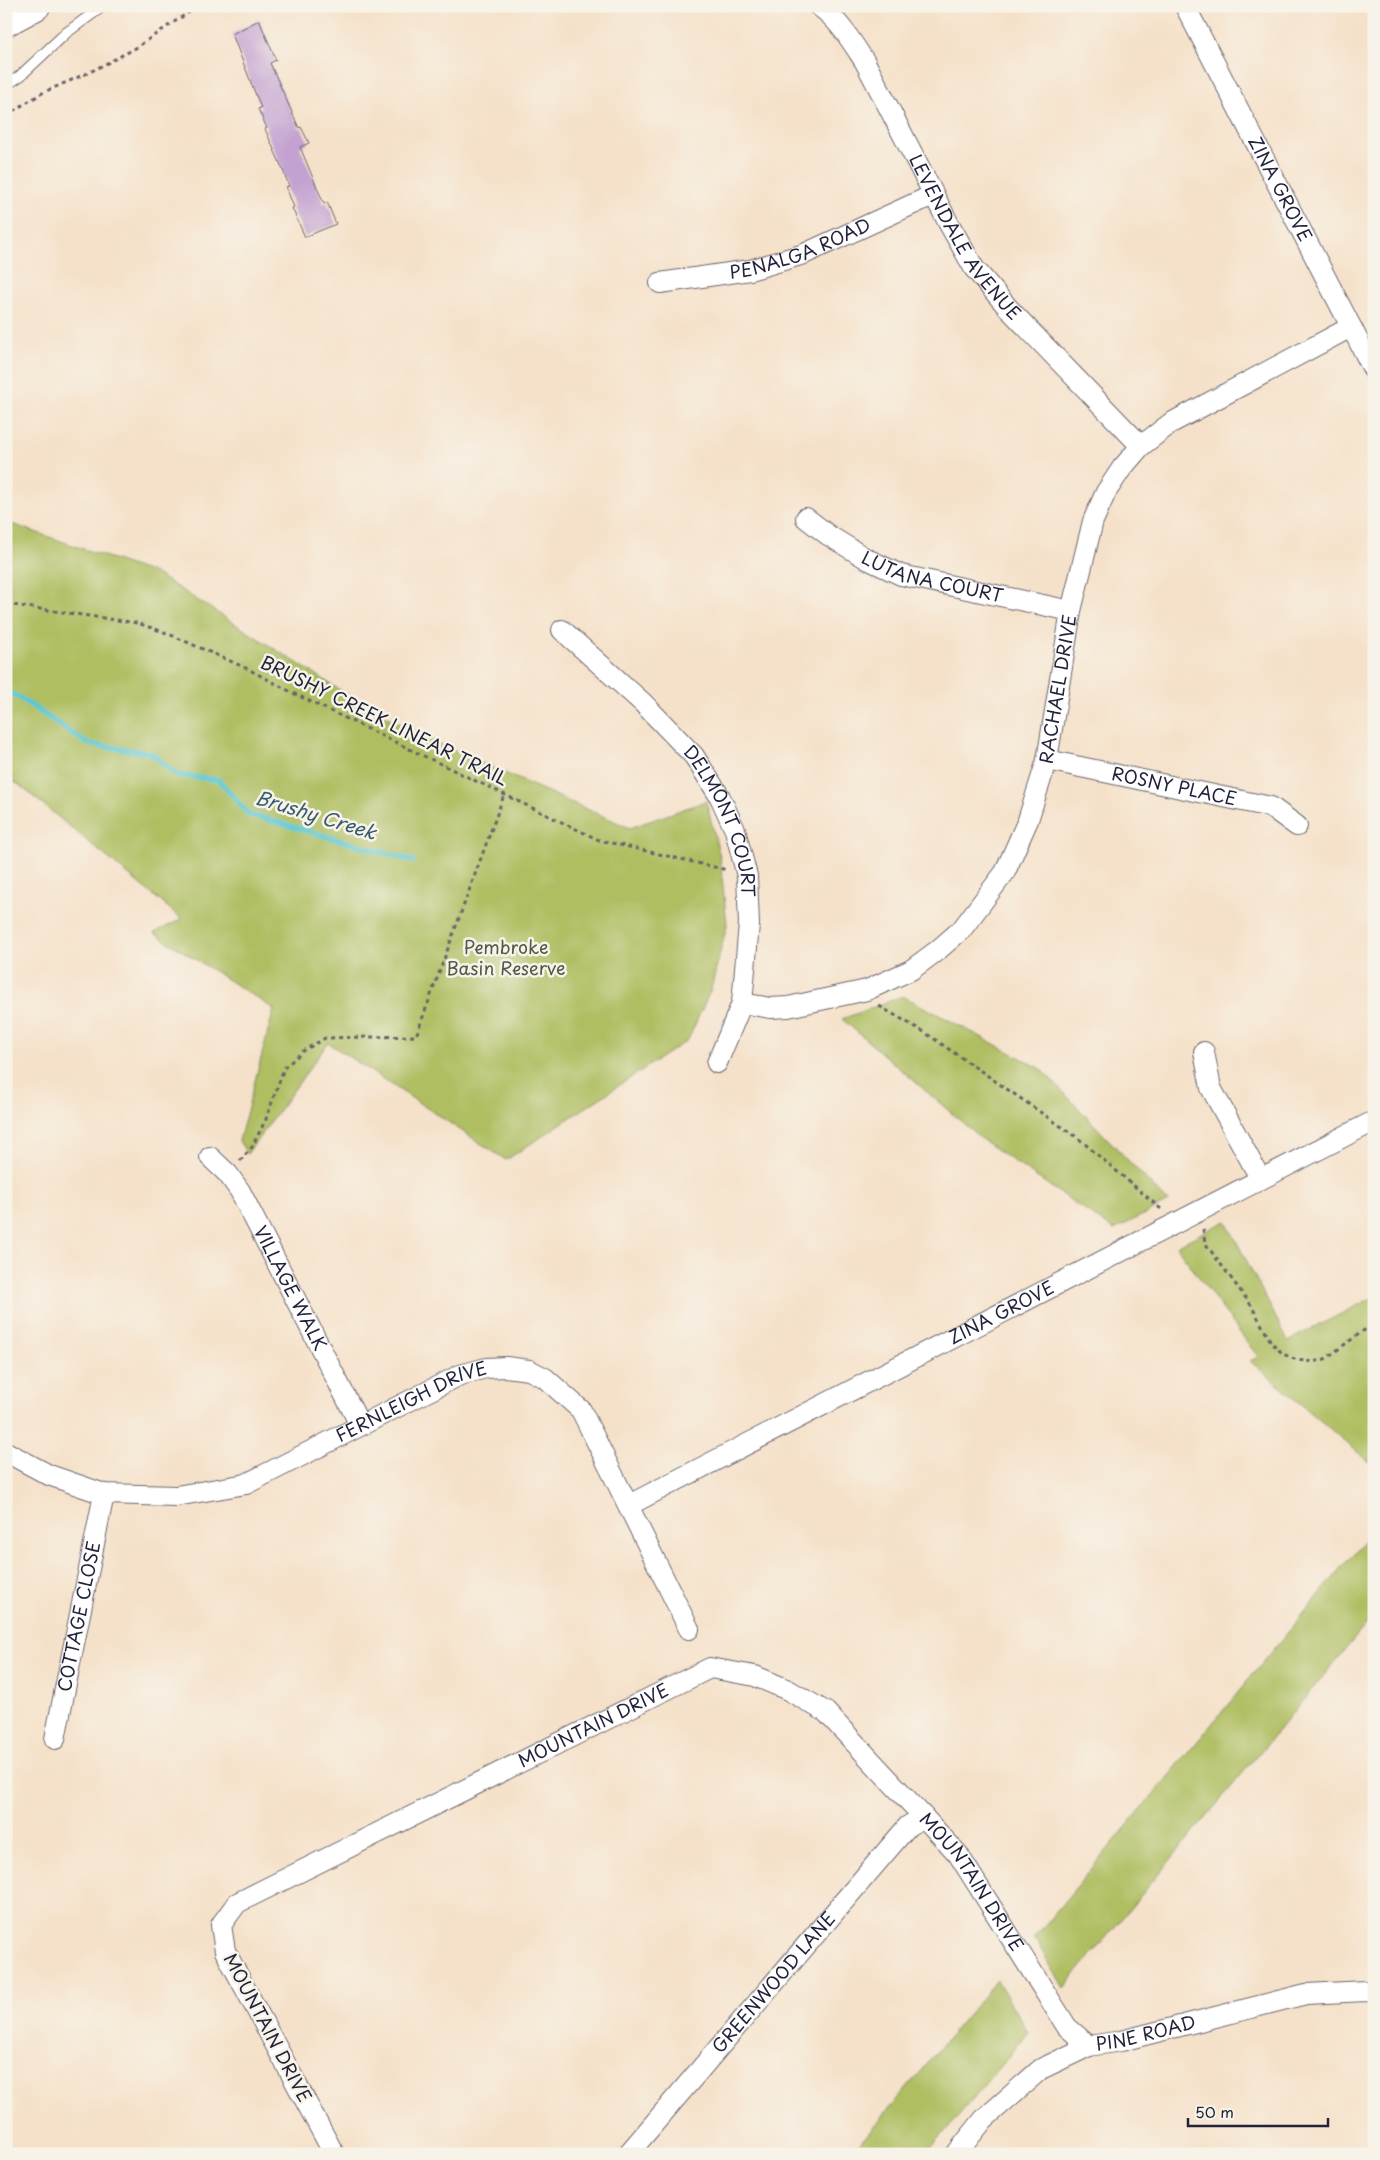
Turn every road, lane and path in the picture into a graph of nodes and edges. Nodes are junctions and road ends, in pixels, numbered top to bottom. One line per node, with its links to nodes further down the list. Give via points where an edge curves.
1 (36, 6): 6 (main road)
2 (103, 6): 7 (lane)
3 (198, 6): 8 (path, via 134,49 44,92)
4 (819, 6): 9 (street, LEVENDALE AVENUE, via 849,37 865,62)
5 (1185, 6): 11 (street, ZINA GROVE)
6 (6, 22)
7 (6, 85)
8 (6, 115)
9 (933, 195): 10 (street, PENALGA ROAD, via 804,254 750,270); 13 (street, LEVENDALE AVENUE, via 974,268)
10 (660, 283)
11 (1351, 327): 12 (street, ZINA GROVE); 13 (street, RACHAEL DRIVE, via 1171,423)
12 (1374, 371)
13 (1141, 446): 16 (street, RACHAEL DRIVE, via 1106,492 1093,521)
14 (806, 518): 16 (street, LUTANA COURT, via 867,559 901,575)
15 (6, 604): 19 (path, BRUSHY CREEK LINEAR TRAIL, via 137,623 164,632 246,668)
16 (1071, 611): 18 (street, RACHAEL DRIVE)
17 (562, 630): 21 (street, DELMONT COURT, via 643,703 694,756 720,797 735,830)
18 (1047, 760): 20 (street, ROSNY PLACE, via 1271,807); 22 (street, RACHAEL DRIVE, via 1028,820 1005,872 962,929 911,970)
19 (504, 795): 21 (path, BRUSHY CREEK LINEAR TRAIL, via 599,840); 27 (path, via 416,1036 325,1038 303,1051 284,1068)
20 (1297, 826)
21 (747, 876): 23 (street, DELMONT COURT, via 749,924)
22 (867, 990): 23 (street, RACHAEL DRIVE, via 788,1008); 30 (path, via 878,1006 924,1032 1078,1138 1158,1207 1167,1212)
23 (742, 1003): 25 (street, DELMONT COURT)
24 (1204, 1052): 29 (street, via 1211,1088)
25 (717, 1063)
26 (1374, 1121): 29 (street, ZINA GROVE)
27 (252, 1147)
28 (210, 1158): 32 (street, VILLAGE WALK, via 228,1174 240,1191)
29 (1260, 1178): 30 (street, ZINA GROVE)
30 (1194, 1214): 31 (path, via 1204,1232 1205,1243 1251,1306 1271,1342 1283,1354 1297,1360 1314,1362 1325,1359); 35 (street, ZINA GROVE)
31 (1374, 1323)
32 (360, 1425): 34 (street, FERNLEIGH DRIVE, via 246,1484 176,1496); 35 (street, FERNLEIGH DRIVE, via 460,1374 486,1368 529,1370 545,1378 581,1410)
33 (6, 1452): 34 (street, FERNLEIGH DRIVE, via 49,1475)
34 (104, 1494): 37 (street, COTTAGE CLOSE)
35 (629, 1505): 36 (street, FERNLEIGH DRIVE)
36 (690, 1629)
37 (55, 1739)
38 (924, 1817): 40 (street, MOUNTAIN DRIVE, via 958,1854 1067,2027); 41 (street, MOUNTAIN DRIVE, via 826,1712 755,1676 710,1668 237,1903 221,1924 225,1951); 42 (street, GREENWOOD LANE, via 908,1826)
39 (1374, 1992): 40 (street, PINE ROAD, via 1306,1994 1121,2041)
40 (1089, 2046): 43 (street, PINE ROAD, via 1041,2070 984,2119)
41 (334, 2154)
42 (628, 2154)
43 (956, 2154)

